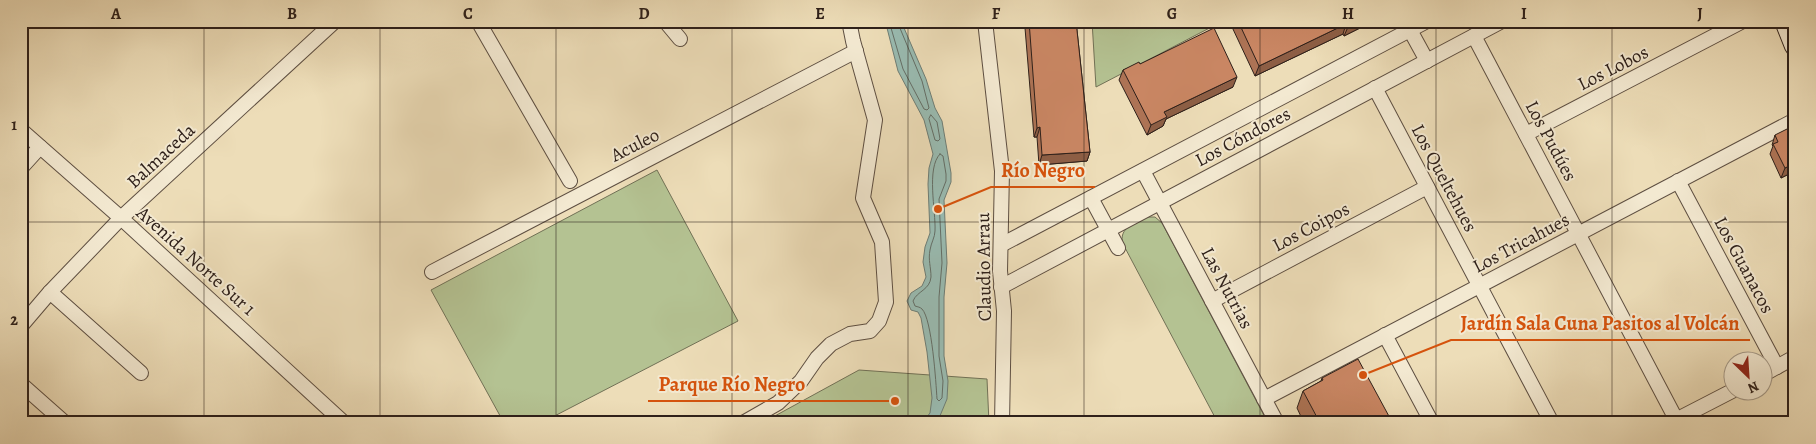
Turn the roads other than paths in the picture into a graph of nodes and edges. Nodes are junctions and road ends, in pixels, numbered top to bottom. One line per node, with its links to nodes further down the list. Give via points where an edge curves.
1 (478, 21): 23 (street)
2 (665, 21): 12 (street)
3 (849, 21): 14 (street)
4 (985, 21): 31 (street, Claudio Arrau, via 1002,171)
5 (1427, 21): 10 (street, Los Cóndores)
6 (1502, 21): 11 (street, Los Cóndores)
7 (1743, 21): 19 (street, Los Lobos)
8 (1785, 21): 13 (main road)
9 (331, 23): 28 (street, Balmaceda)
10 (1410, 30): 15 (street); 22 (street, Los Cóndores)
11 (1474, 36): 15 (street, Los Cóndores); 19 (street, Los Pudúes)
12 (680, 39)
13 (1795, 46)
14 (856, 51): 33 (street, Aculeo); 50 (street, via 875,120 863,198 882,242 886,302 879,321 870,331 850,334 831,344 778,403)
15 (1427, 61): 16 (street, Los Cóndores)
16 (1375, 88): 25 (street, Los Queltehues); 27 (street, Los Cóndores)
17 (1795, 120): 24 (street, Los Tricahues)
18 (21, 130): 20 (street, Avenida Norte Sur 1)
19 (1526, 134): 30 (street, Los Pudúes)
20 (40, 147): 21 (street); 28 (street, Avenida Norte Sur 1)
21 (21, 168)
22 (1143, 171): 26 (street, Los Cóndores); 27 (street, Las Nutrias)
23 (570, 181)
24 (1678, 181): 30 (street, Los Tricahues); 41 (street, Los Guanacos)
25 (1427, 187): 34 (street, Los Queltehues); 37 (street, Los Coipos)
26 (1091, 198): 29 (street); 31 (street, Los Cóndores)
27 (1160, 202): 29 (street, Los Cóndores); 37 (street, Las Nutrias)
28 (121, 218): 36 (street, Balmaceda); 49 (street, Avenida Norte Sur 1)
29 (1108, 230): 32 (street); 35 (street, Los Cóndores)
30 (1578, 234): 34 (street, Los Tricahues); 47 (street, Los Pudúes)
31 (1001, 245): 35 (street, Claudio Arrau)
32 (1118, 248)
33 (432, 272)
34 (1479, 286): 39 (street, Los Tricahues); 54 (street, Los Queltehues)
35 (1001, 287): 51 (street, Claudio Arrau, via 1004,311)
36 (50, 292): 38 (street, Balmaceda); 43 (street)
37 (1212, 301): 46 (street, Las Nutrias)
38 (21, 326)
39 (1385, 335): 46 (street, Los Tricahues); 53 (street)
40 (1795, 357): 41 (street)
41 (1777, 367): 42 (street)
42 (1774, 369)
43 (142, 373)
44 (21, 384): 48 (street)
45 (1724, 395): 47 (street)
46 (1264, 399): 52 (street, Las Nutrias)
47 (1675, 422)
48 (66, 423)
49 (344, 423)
50 (743, 423)
51 (1002, 423)
52 (1277, 423)
53 (1432, 423)
54 (1552, 423)

